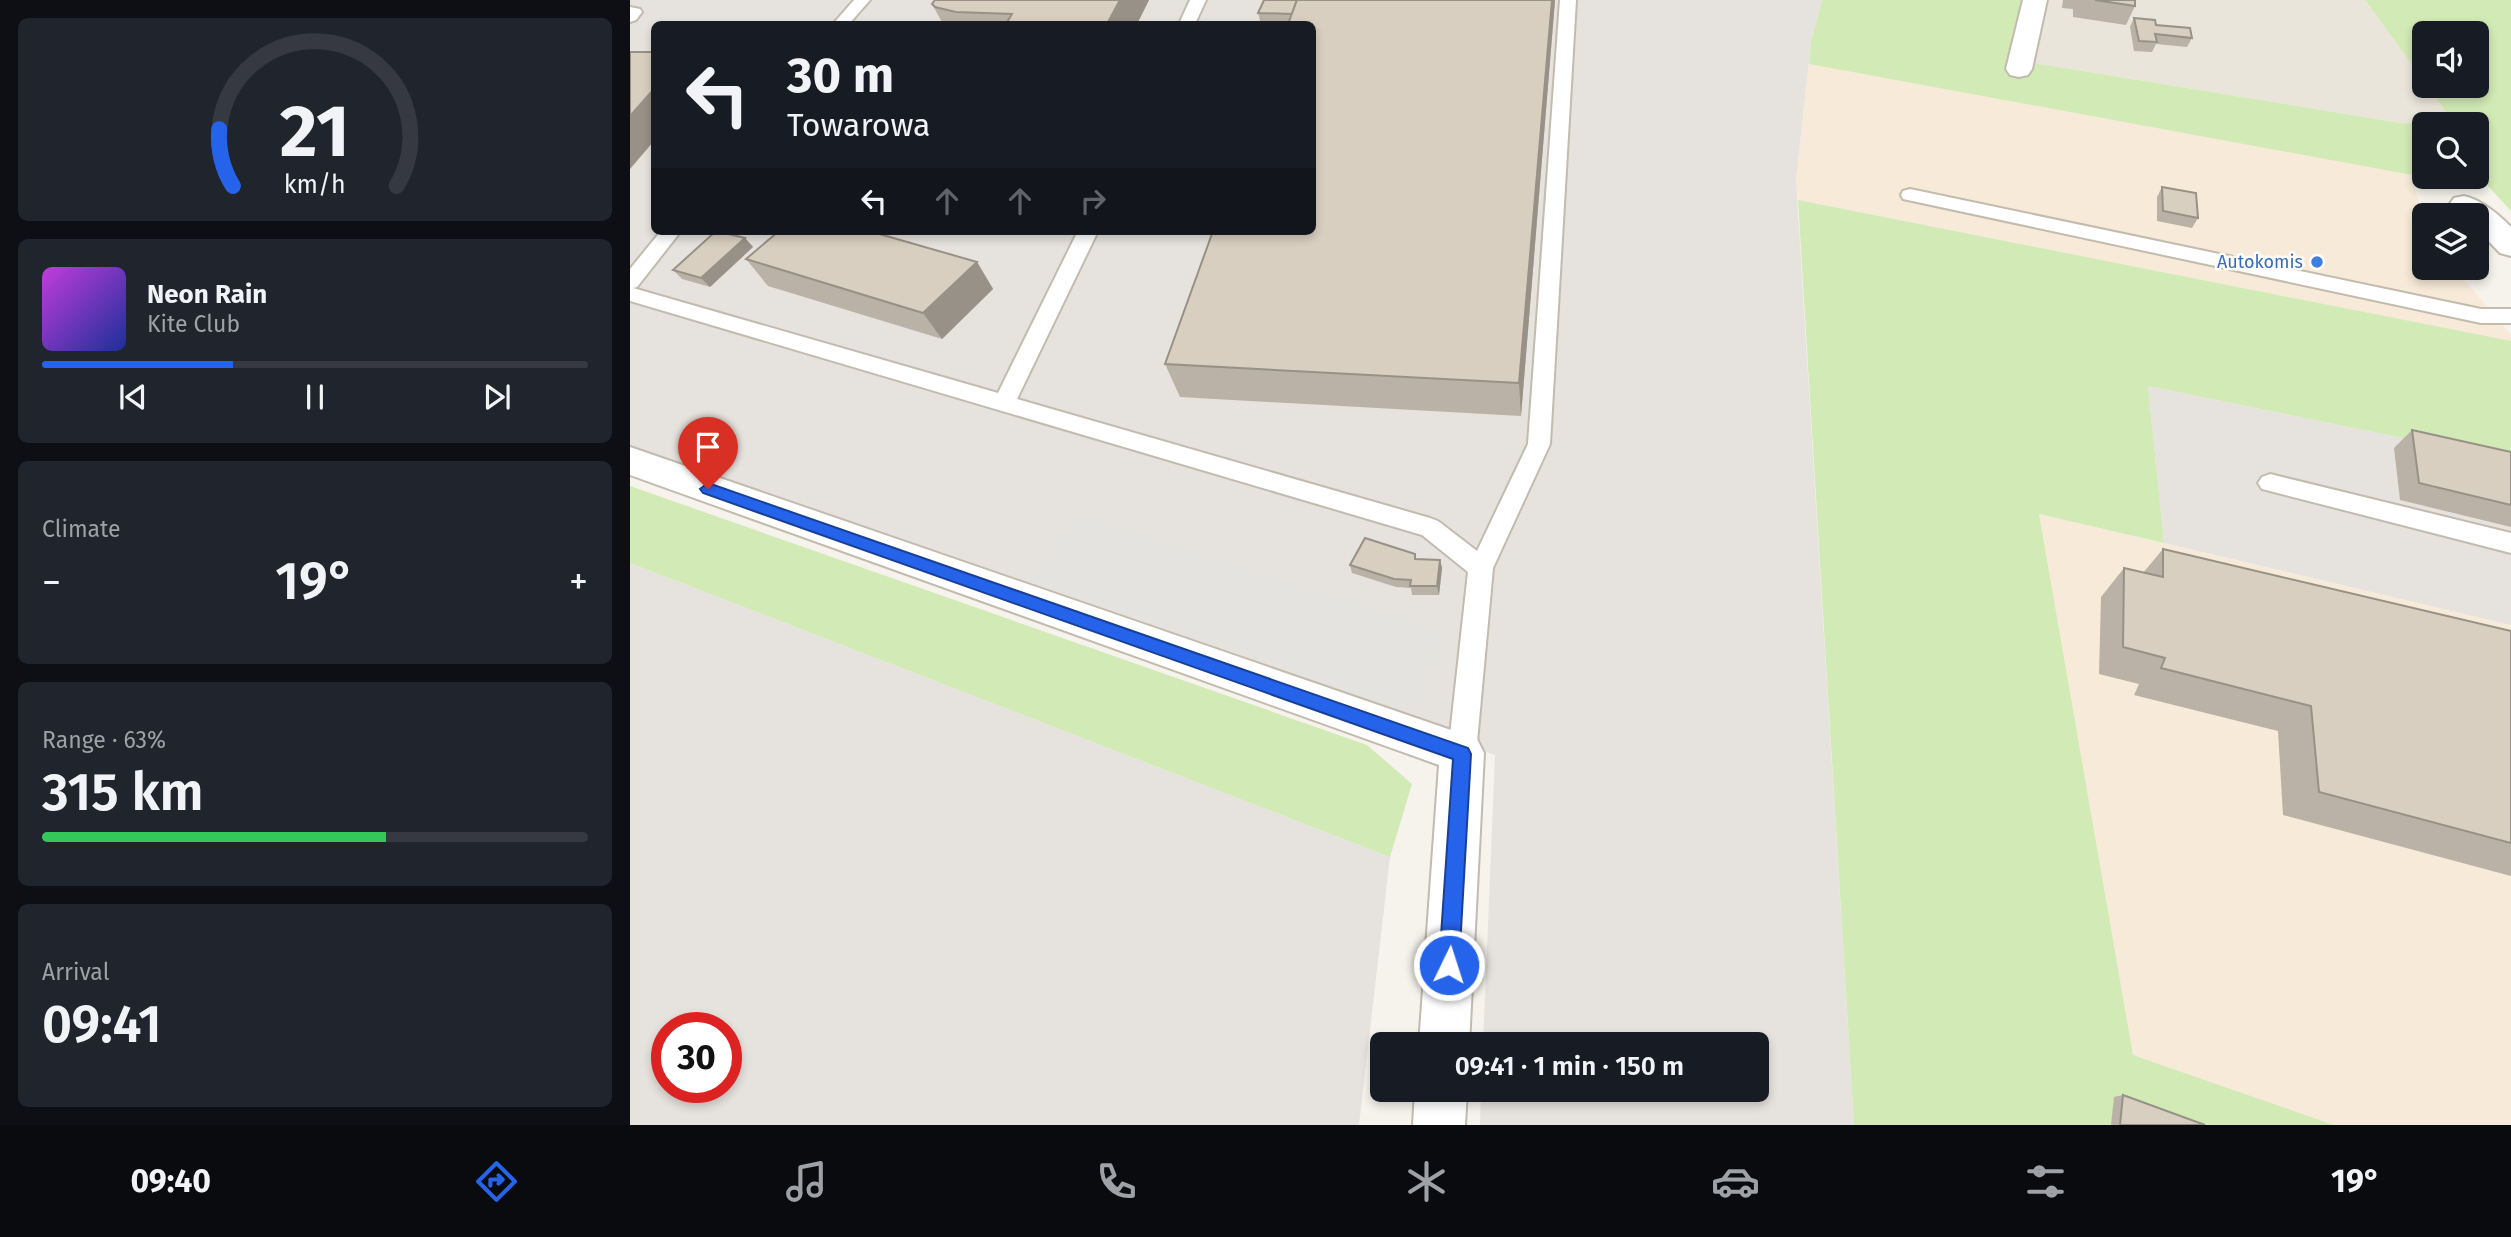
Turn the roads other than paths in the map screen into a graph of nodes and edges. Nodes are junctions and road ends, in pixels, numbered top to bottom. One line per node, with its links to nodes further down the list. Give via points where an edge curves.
1 (862, 0): 5 (lane)
2 (1198, 0): 6 (lane)
3 (1568, 0): 20 (lane, via 1539,444)
4 (2035, 0): 7 (street)
5 (844, 21)
6 (1188, 21)
7 (2019, 69)
8 (1910, 195): 15 (lane, via 2481,316)
9 (2489, 223): 12 (street)
10 (668, 235): 13 (lane)
11 (1086, 235): 16 (lane)
12 (2511, 246)
13 (630, 282)
14 (630, 294): 16 (lane)
15 (2511, 316)
16 (1004, 404): 20 (lane, via 1430,528)
17 (630, 461): 21 (street)
18 (2270, 483): 19 (lane)
19 (2511, 543)
20 (1481, 568): 21 (lane)
21 (1462, 754): 22 (street)
22 (1445, 1032)
23 (1440, 1102): 24 (street)
24 (1438, 1125)

